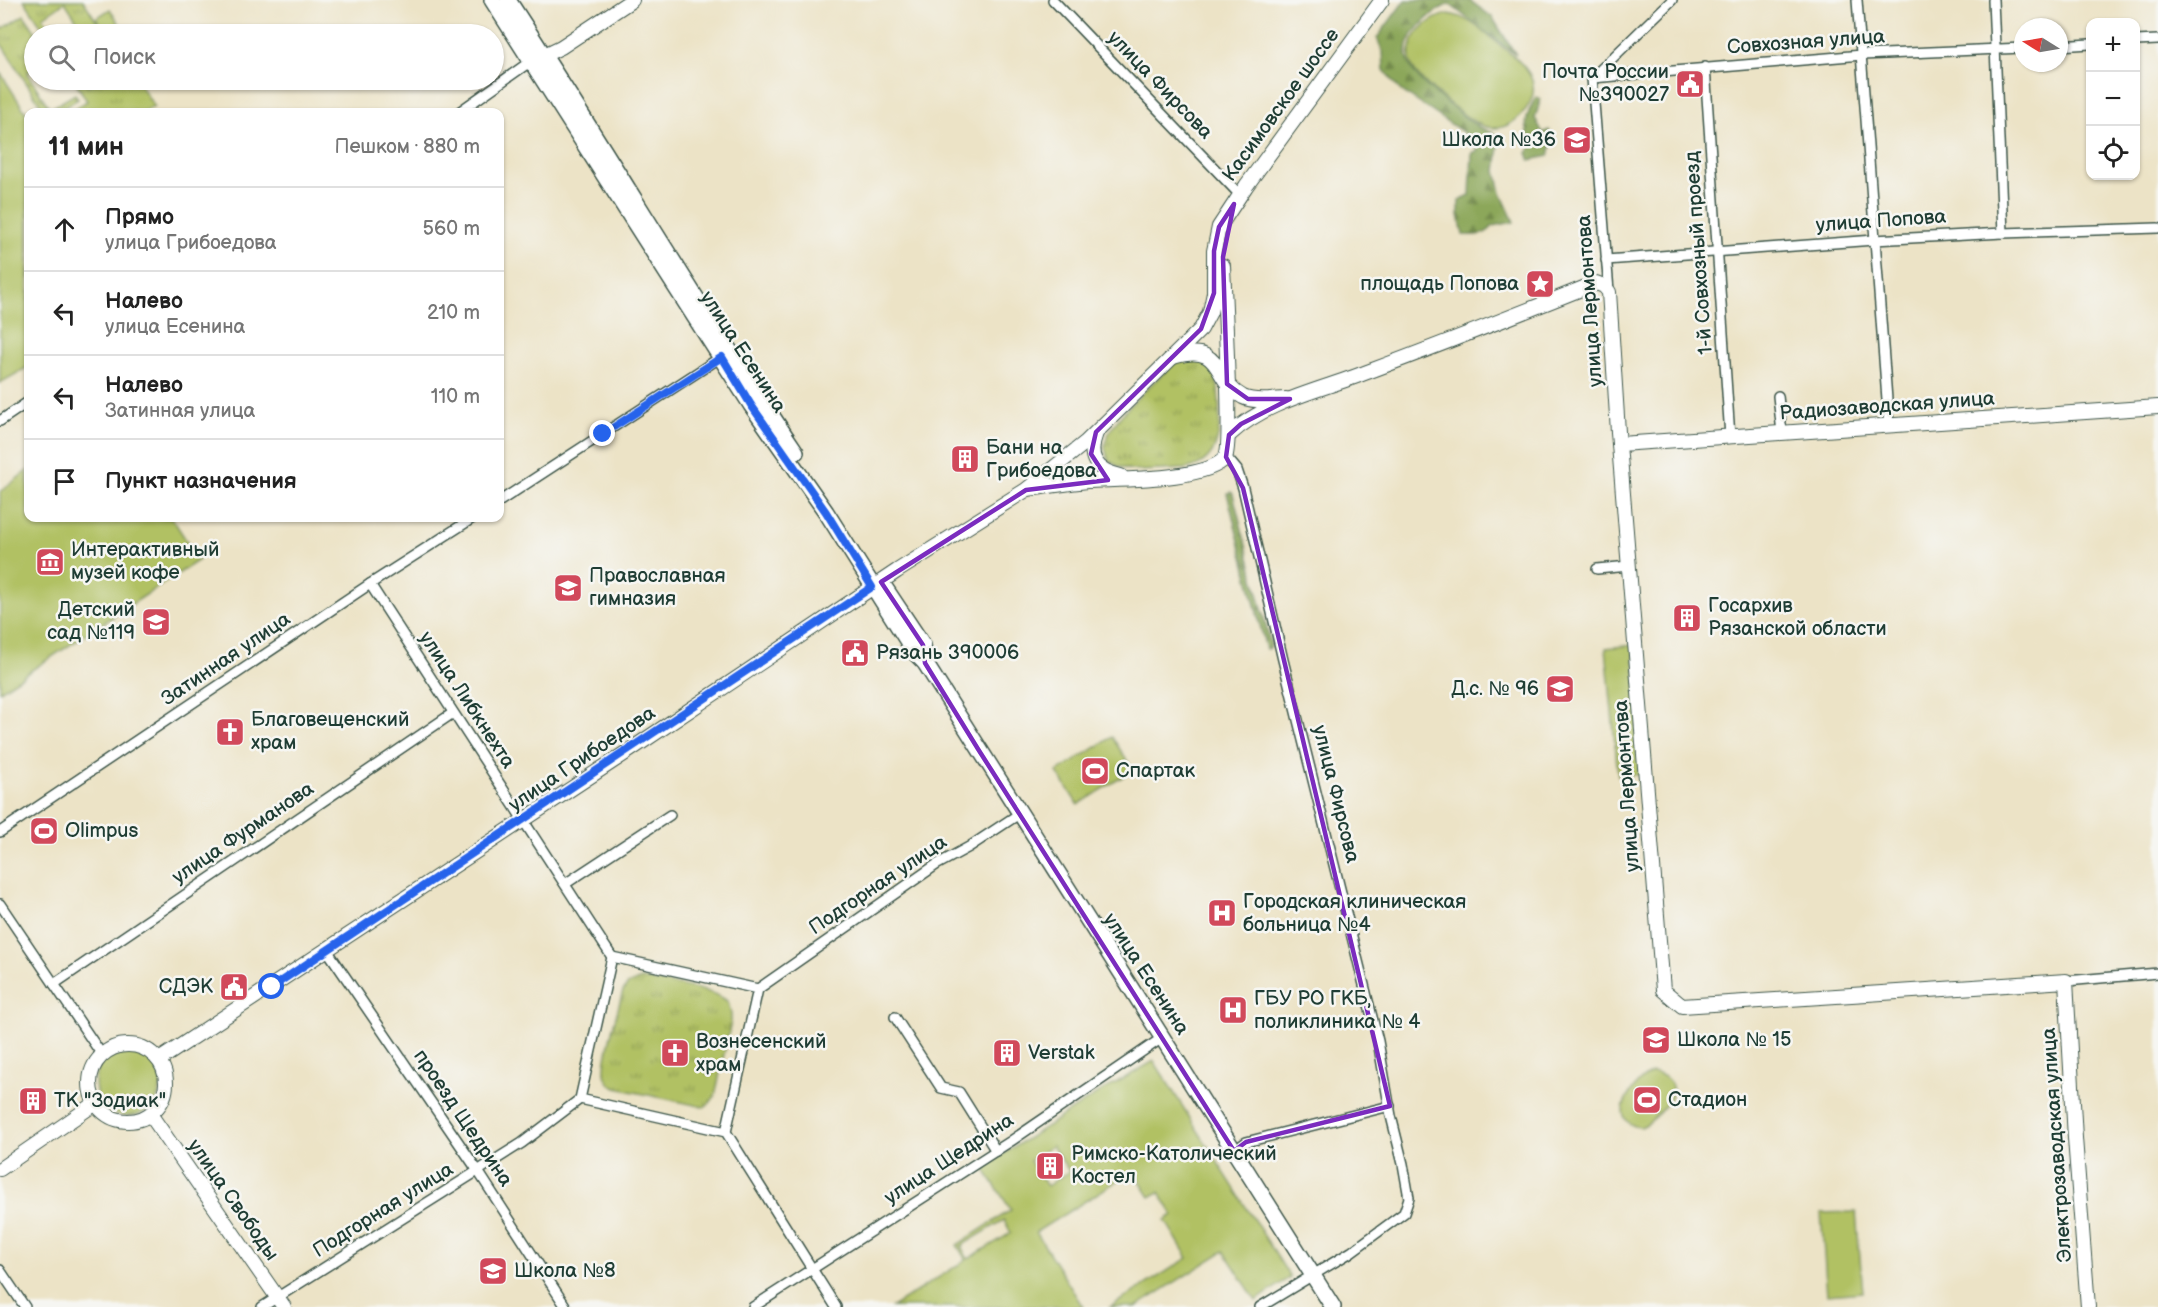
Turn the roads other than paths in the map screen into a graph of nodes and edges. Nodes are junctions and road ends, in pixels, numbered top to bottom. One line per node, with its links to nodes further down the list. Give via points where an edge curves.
1 (492, 0): 16 (main road)
2 (508, 0): 16 (main road)
3 (632, 0): 16 (street)
4 (1053, 0): 22 (street, улица Фирсова)
5 (1383, 0): 22 (street, Касимовское шоссе)
6 (1672, 0): 18 (street)
7 (1857, 0): 15 (street)
8 (1993, 0): 14 (street)
9 (2158, 40): 10 (street)
10 (2140, 41)
11 (2086, 44): 12 (street)
12 (2068, 45)
13 (2014, 49): 14 (street, Совхозная улица)
14 (1995, 50): 15 (street, Совхозная улица); 24 (street)
15 (1862, 55): 17 (street, Совхозная улица); 25 (street)
16 (538, 58): 19 (street); 29 (main road, улица Есенина)
17 (1705, 67): 18 (street, Совхозная улица); 26 (street, 1-й Совхозный проезд)
18 (1592, 78): 27 (street, улица Лермонтова)
19 (504, 81)
20 (491, 90): 21 (street)
21 (465, 108)
22 (1237, 199): 30 (street, Касимовское шоссе, via 1219,227 1210,312 1201,329); 31 (street, Касимовское шоссе, via 1222,256)
23 (2158, 228): 24 (street, улица Попова)
24 (2003, 233): 25 (street, улица Попова)
25 (1874, 240): 26 (street, улица Попова); 37 (street)
26 (1718, 252): 27 (street, улица Попова); 40 (street, 1-й Совхозный проезд)
27 (1606, 260): 28 (street, улица Лермонтова)
28 (1609, 292): 33 (street, via 1596,284); 41 (street, улица Лермонтова)
29 (726, 354): 47 (street); 52 (main road, улица Есенина, via 751,405)
30 (1171, 358): 31 (street, via 1191,352 1205,355 1217,365); 42 (street, Касимовское шоссе, via 1096,432)
31 (1227, 384): 33 (street, via 1248,399); 39 (street, Касимовское шоссе)
32 (1778, 396): 38 (street)
33 (1290, 399): 39 (street, via 1251,417)
34 (24, 405): 36 (street)
35 (2158, 407): 37 (street, Радиозаводская улица)
36 (0, 421)
37 (1889, 426): 38 (street, Радиозаводская улица)
38 (1782, 434): 40 (street, Радиозаводская улица)
39 (1229, 435): 43 (street, Касимовское шоссе)
40 (1730, 437): 41 (street, Радиозаводская улица)
41 (1620, 444): 49 (street, улица Лермонтова)
42 (1088, 448): 44 (street, via 1109,474); 45 (street); 46 (street)
43 (1226, 457): 44 (street, via 1214,466 1184,475); 72 (street, улица Фирсова, via 1244,488 1374,1024)
44 (1135, 478): 45 (street)
45 (1085, 481): 46 (street)
46 (1026, 490): 52 (street, улица Грибоедова)
47 (504, 498)
48 (467, 522): 51 (street, Затинная улица)
49 (1629, 566): 50 (street); 63 (street, улица Лермонтова, via 1663,990 1682,1006)
50 (1597, 568)
51 (370, 584): 53 (street, улица Либкнехта); 57 (street, Затинная улица)
52 (877, 585): 54 (main road, улица Есенина, via 915,653); 56 (street, улица Грибоедова)
53 (453, 713): 56 (street, улица Либкнехта); 64 (street, улица Фурманова)
54 (1020, 814): 65 (street, Подгорная улица, via 936,865); 67 (main road, улица Есенина)
55 (670, 815): 58 (street)
56 (524, 820): 58 (street, улица Либкнехта); 60 (street, улица Грибоедова)
57 (0, 832)
58 (565, 884): 61 (street, улица Либкнехта)
59 (0, 904): 64 (street)
60 (327, 950): 69 (street, улица Грибоедова); 78 (street, проезд Щедрина)
61 (612, 957): 65 (street); 70 (street)
62 (2158, 973): 63 (street, улица Лермонтова)
63 (2067, 981): 90 (street, Электрозаводская улица)
64 (54, 984): 68 (street)
65 (758, 988): 74 (street)
66 (895, 1017): 75 (street, via 941,1088 958,1092)
67 (1162, 1038): 75 (street, улица Щедрина); 76 (main road, улица Есенина)
68 (102, 1055): 69 (street, via 125,1045 142,1047); 71 (street, via 90,1079)
69 (159, 1060): 73 (street, via 164,1069 165,1089 159,1106)
70 (580, 1099): 74 (street); 78 (street, Подгорная улица)
71 (96, 1103): 73 (street, via 113,1118 124,1121); 77 (street)
72 (1390, 1107): 76 (street, via 1246,1142); 81 (street, улица Фирсова, via 1409,1198 1404,1213)
73 (150, 1114): 82 (street, улица Свободы)
74 (726, 1132): 79 (street)
75 (996, 1150): 79 (street, улица Щедрина)
76 (1234, 1151): 81 (main road, улица Есенина)
77 (0, 1169)
78 (478, 1171): 82 (street, Подгорная улица); 85 (street, проезд Щедрина)
79 (812, 1268): 86 (street, улица Щедрина); 87 (street)
80 (0, 1270): 83 (street)
81 (1312, 1276): 88 (street, улица Фирсова); 89 (main road, улица Есенина)
82 (280, 1302): 84 (street, Подгорная улица)
83 (25, 1307)
84 (262, 1307)
85 (566, 1307)
86 (753, 1307)
87 (836, 1307)
88 (1260, 1307)
89 (1333, 1307)
90 (2088, 1307)

